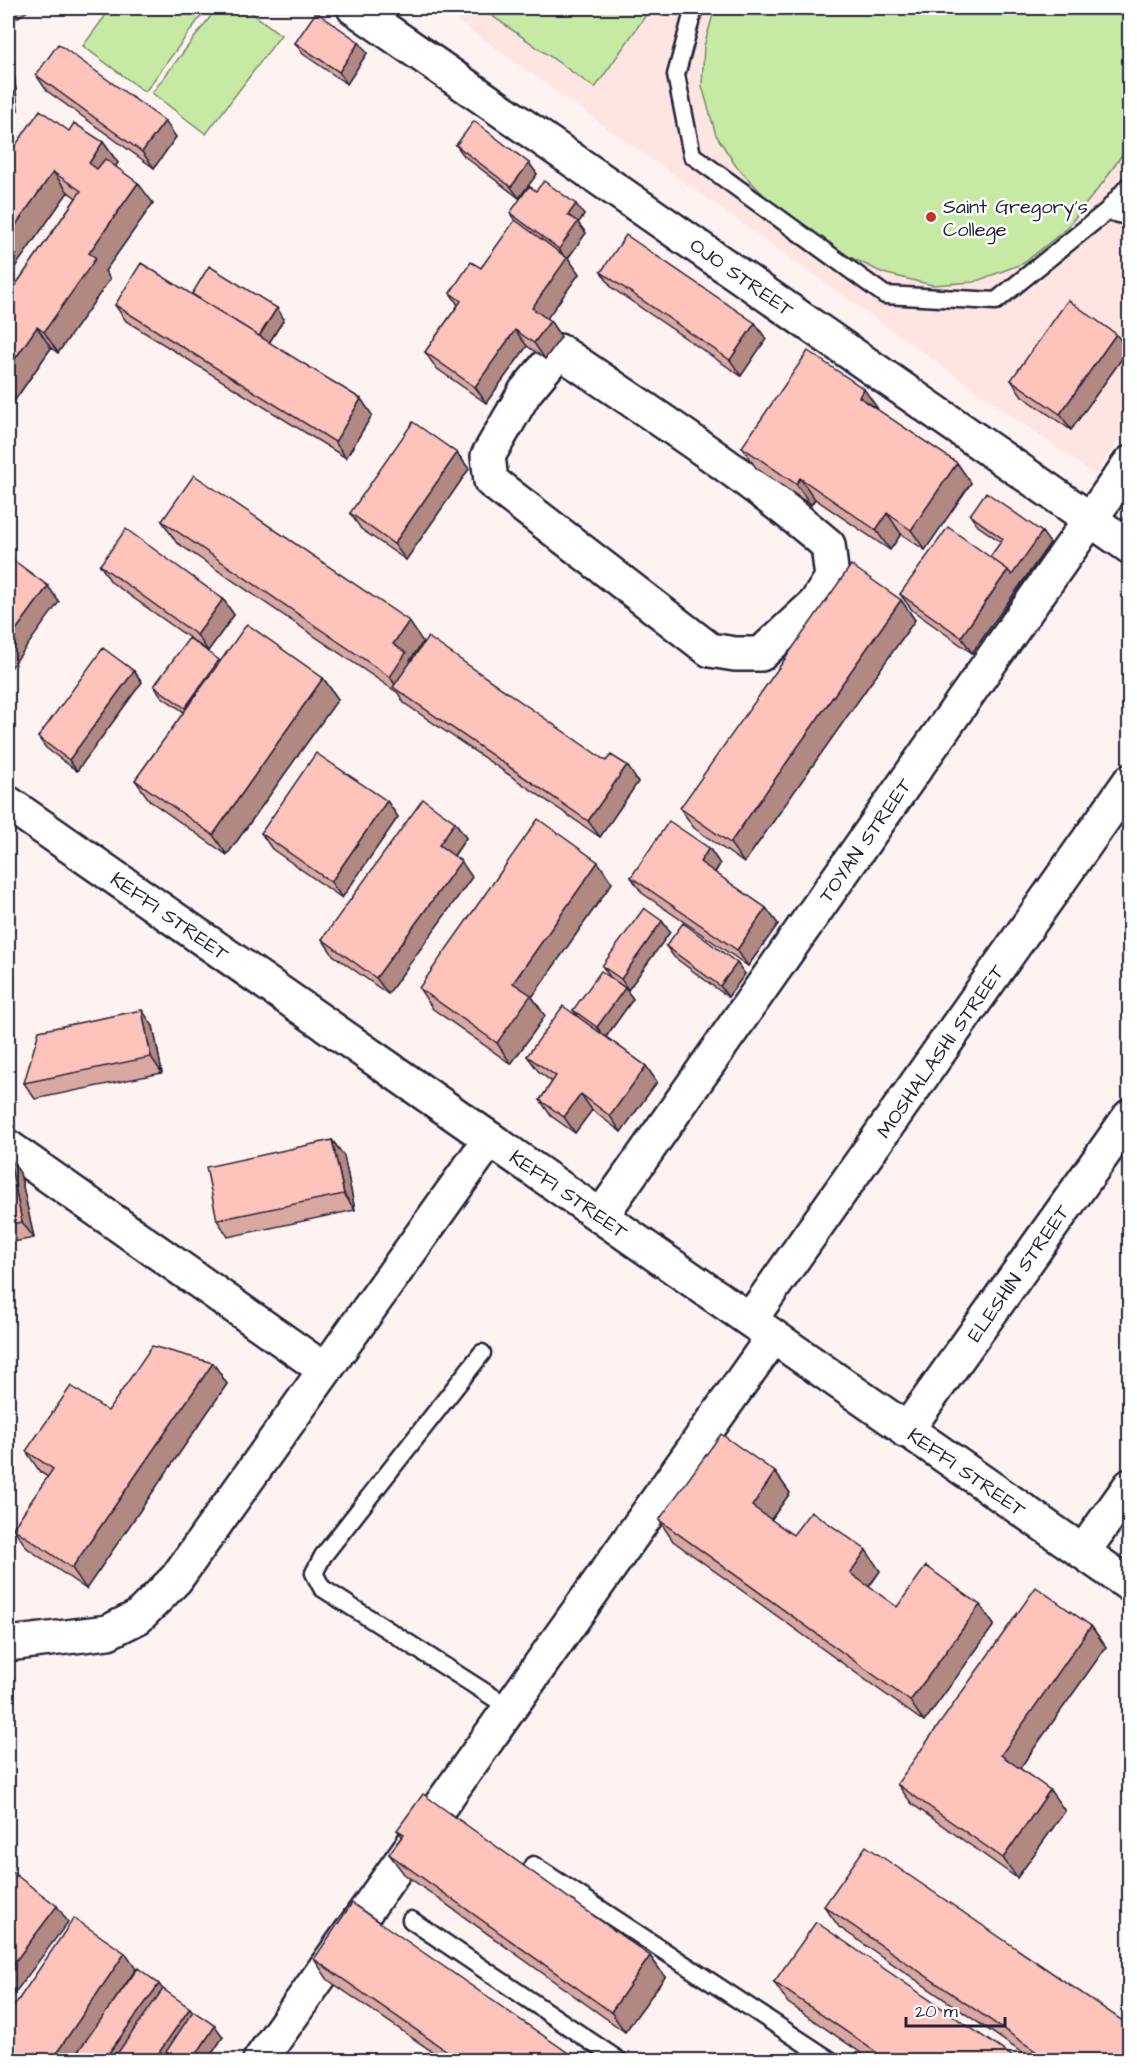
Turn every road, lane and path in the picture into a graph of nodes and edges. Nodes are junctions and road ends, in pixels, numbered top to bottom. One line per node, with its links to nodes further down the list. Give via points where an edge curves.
1 (354, 8): 6 (street, OJO STREET)
2 (694, 8): 4 (lane, via 676,75 692,155 885,296 996,301)
3 (1130, 184): 4 (lane)
4 (1107, 211): 5 (lane)
5 (1130, 217)
6 (830, 339): 7 (street); 10 (street, OJO STREET)
7 (809, 366)
8 (737, 458): 8 (street, via 787,510 828,545 832,578 816,603 761,654 710,650 491,481 488,456 525,392 559,351)
9 (1130, 463): 10 (street, TOYAN STREET)
10 (1090, 520): 11 (street, OJO STREET); 17 (street, TOYAN STREET)
11 (1130, 547)
12 (1130, 782): 18 (street, MOSHALASHI STREET)
13 (8, 802): 15 (street, KEFFI STREET)
14 (1130, 1116): 21 (street, ELESHIN STREET)
15 (490, 1139): 17 (street, KEFFI STREET); 20 (street)
16 (8, 1147): 20 (street)
17 (601, 1216): 18 (street, KEFFI STREET)
18 (762, 1328): 21 (street, KEFFI STREET); 26 (street, MOSHALASHI STREET)
19 (482, 1353): 26 (lane, via 323,1556 314,1573 322,1588)
20 (325, 1370): 25 (street, via 176,1579 138,1617 108,1632)
21 (906, 1431): 23 (street, KEFFI STREET)
22 (1130, 1486): 23 (street)
23 (1083, 1552): 24 (street, KEFFI STREET)
24 (1130, 1585)
25 (8, 1644)
26 (510, 1708): 29 (street, MOSHALASHI STREET)
27 (533, 1865): 31 (lane)
28 (411, 1920): 30 (lane)
29 (260, 2061)
30 (618, 2061)
31 (830, 2061)

